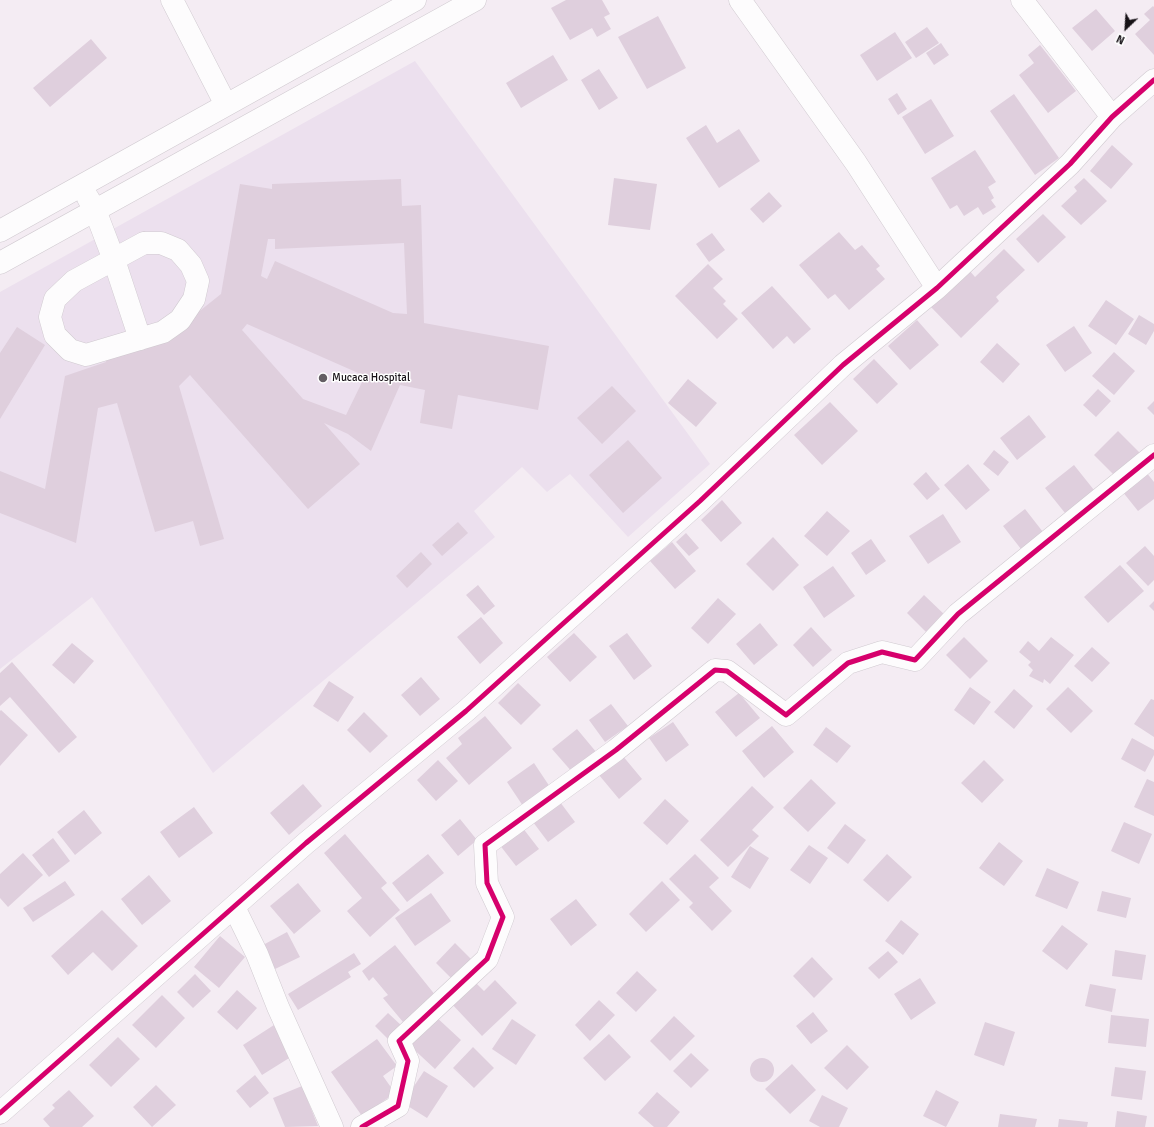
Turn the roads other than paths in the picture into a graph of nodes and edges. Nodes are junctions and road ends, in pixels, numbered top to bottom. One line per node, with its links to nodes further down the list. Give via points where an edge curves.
1 (172, 0): 7 (street)
2 (415, 0): 7 (street)
3 (476, 0): 10 (street)
4 (740, 0): 14 (street, via 856,163)
5 (1022, 0): 8 (street)
6 (1154, 80): 8 (street)
7 (226, 105): 9 (street)
8 (1112, 117): 14 (street, via 1070,164)
9 (81, 186): 10 (street); 11 (street)
10 (95, 210): 12 (street); 13 (street)
11 (0, 231)
12 (114, 260): 15 (street); 15 (street, via 144,243 161,243 178,250 191,265 198,281 194,299 180,320 164,332); 15 (street, via 74,281 55,298 50,317 55,335 70,350 86,355)
13 (0, 263)
14 (937, 288): 17 (street, via 842,365 700,501 466,711 306,843)
15 (140, 339)
16 (1154, 455): 20 (street, via 958,614 915,660 882,652 848,664 786,715 727,671 715,670 616,750 485,845 487,883 503,917 487,959 399,1041 408,1061 398,1106)
17 (234, 907): 18 (street); 19 (street)
18 (0, 1112)
19 (332, 1127)
20 (362, 1127)

